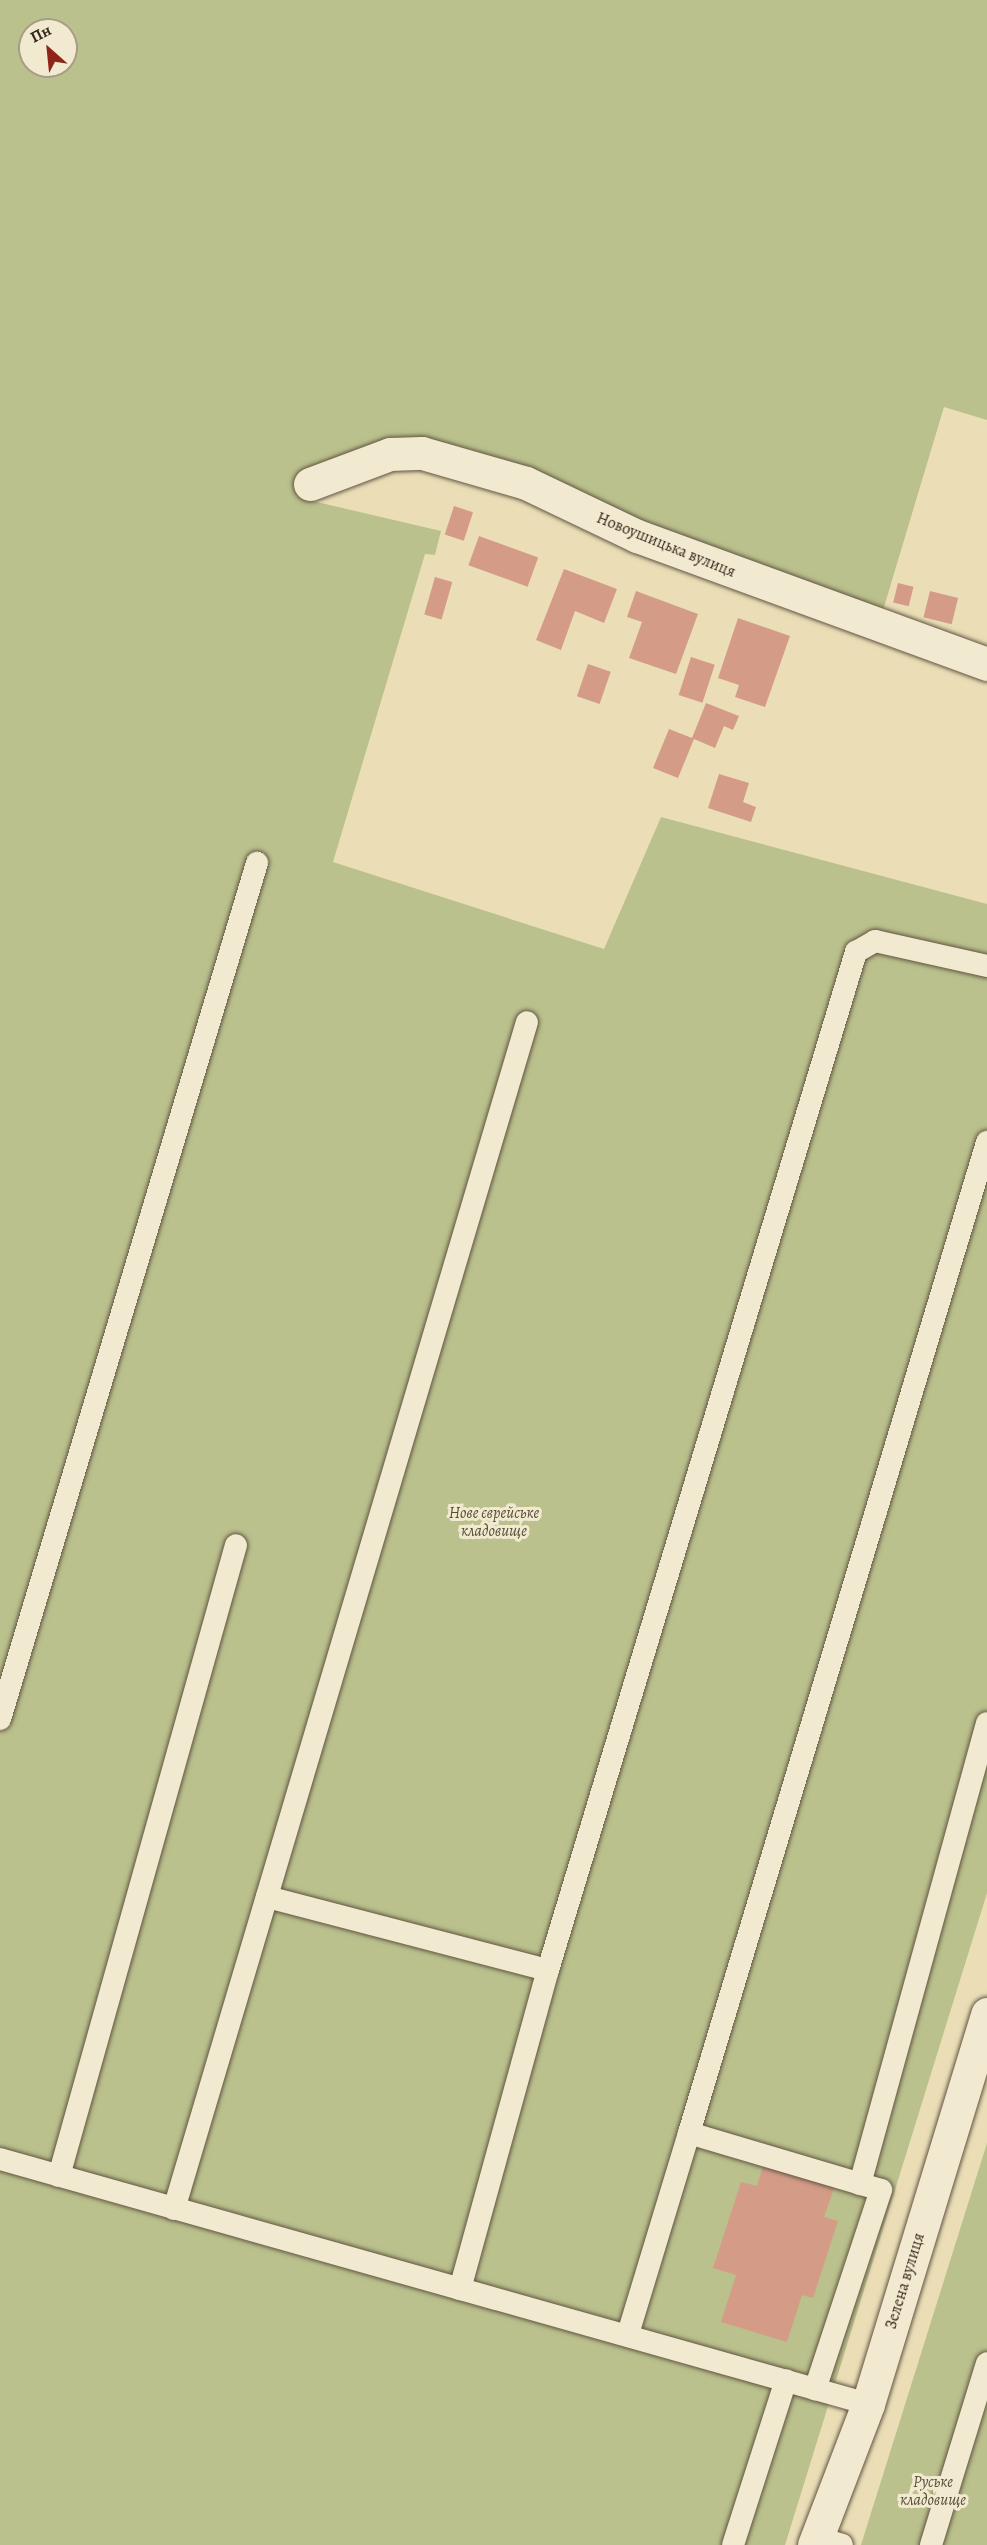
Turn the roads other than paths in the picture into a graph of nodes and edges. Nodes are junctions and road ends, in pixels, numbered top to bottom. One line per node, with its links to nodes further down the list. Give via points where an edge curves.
1 (310, 484): 2 (street, Новоушицька вулиця, via 390,454 422,453 526,483 637,536)
2 (987, 664)
3 (257, 862): 8 (lane)
4 (987, 966): 11 (lane, via 875,941 856,952)
5 (527, 1022): 10 (lane)
6 (987, 1142): 13 (lane)
7 (236, 1545): 15 (lane)
8 (0, 1719)
9 (987, 1723): 16 (lane)
10 (267, 1897): 11 (lane); 17 (lane)
11 (548, 1970): 18 (lane)
12 (987, 2014): 23 (street, Зелена вулиця)
13 (689, 2133): 16 (lane); 19 (lane)
14 (0, 2159): 15 (lane)
15 (59, 2176): 17 (lane)
16 (860, 2184): 22 (lane, via 881,2190)
17 (174, 2209): 18 (lane)
18 (460, 2289): 19 (lane)
19 (628, 2334): 21 (lane)
20 (987, 2363): 26 (lane)
21 (786, 2380): 22 (lane); 25 (lane)
22 (815, 2389): 23 (lane)
23 (868, 2404): 24 (street, Зелена вулиця)
24 (824, 2542)
25 (733, 2545)
26 (931, 2545)

